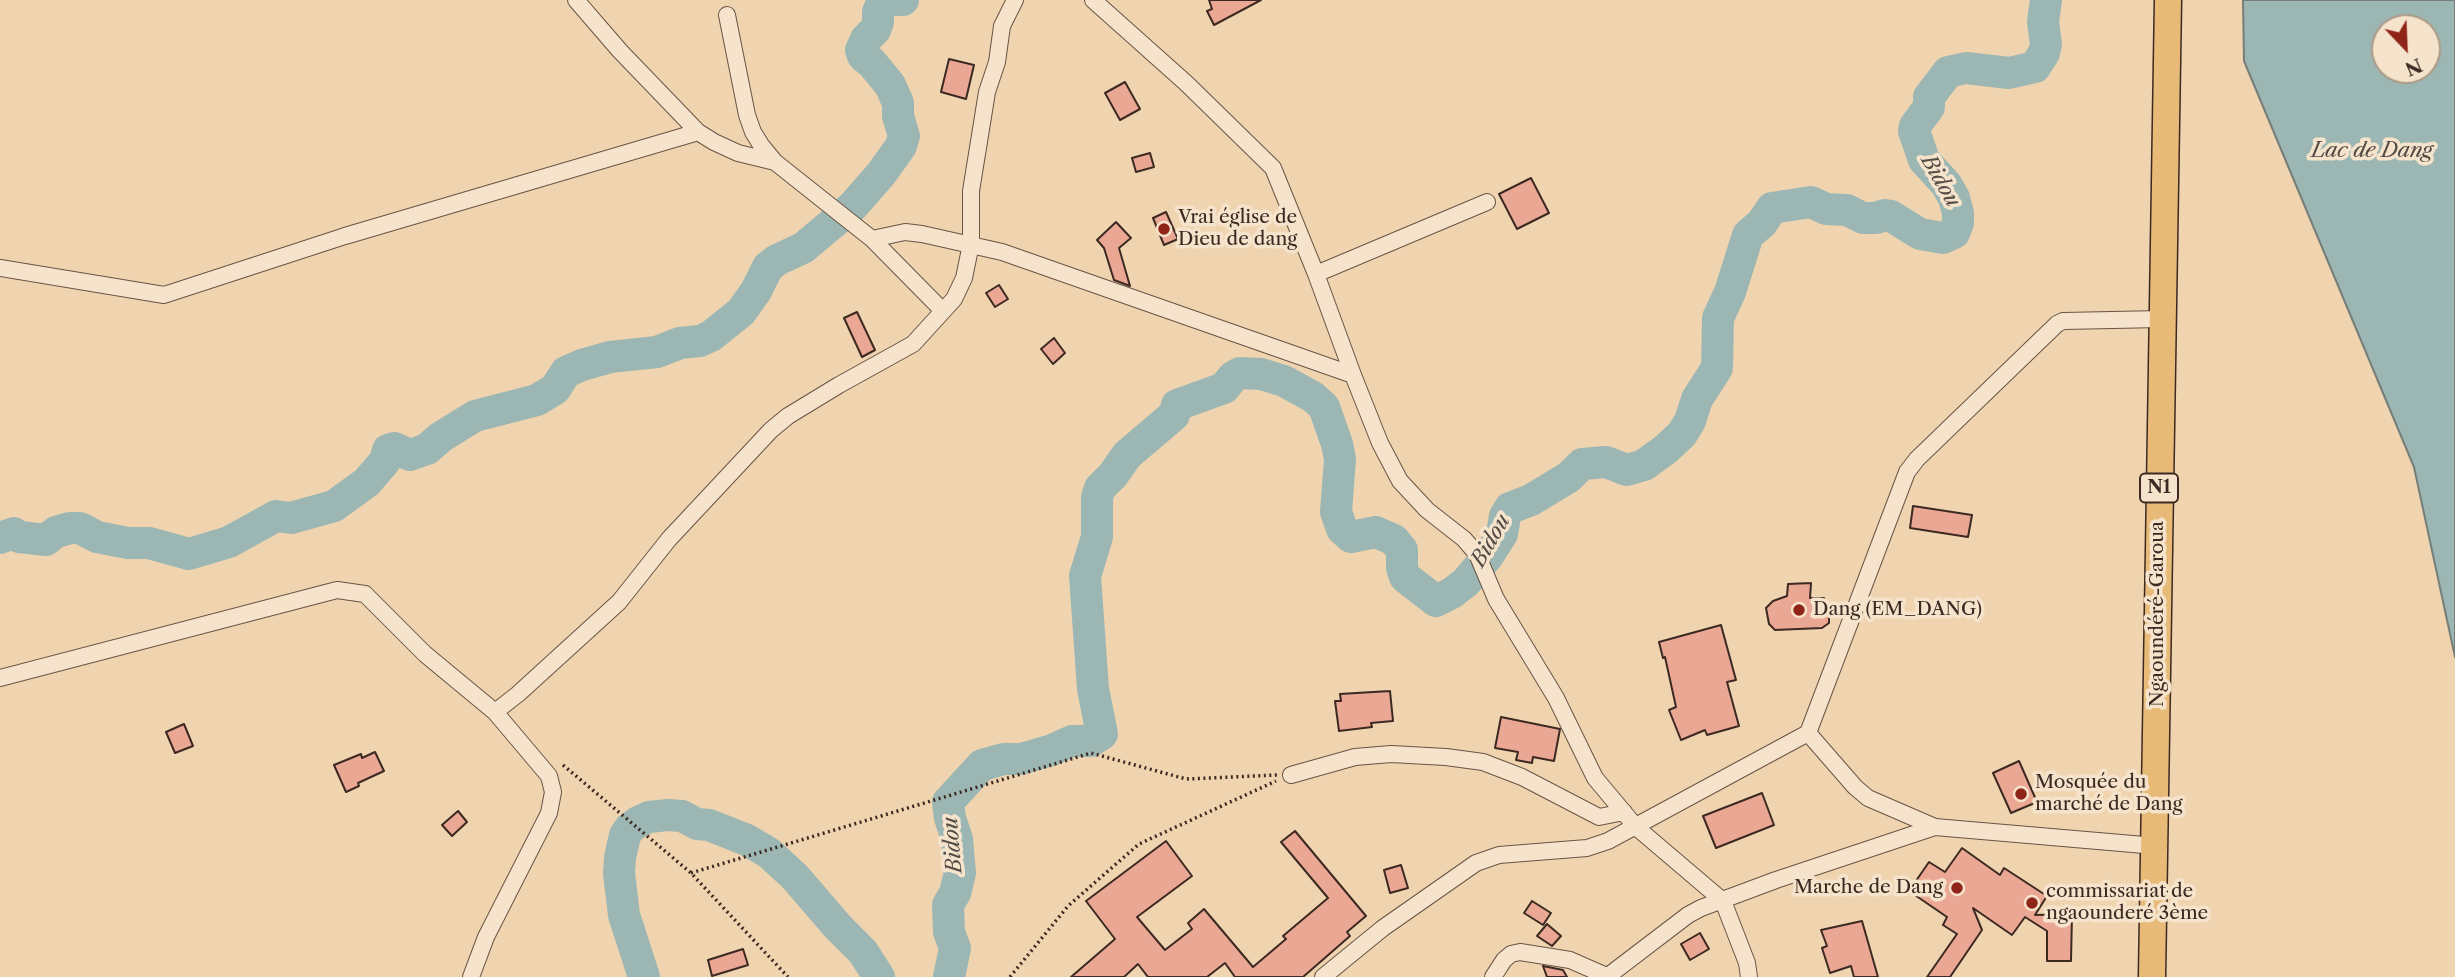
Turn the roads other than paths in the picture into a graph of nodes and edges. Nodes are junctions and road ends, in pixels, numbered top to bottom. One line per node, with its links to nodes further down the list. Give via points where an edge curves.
1 (576, 0): 6 (street)
2 (1015, 0): 10 (street, via 1002,26 982,117 971,191)
3 (1093, 0): 12 (street, via 1269,163)
4 (2168, 0): 14 (highway, Ngaoundéré-Garoua / N1)
5 (727, 15): 7 (street, via 747,115 753,132)
6 (698, 132): 7 (street, via 738,153); 11 (street, via 345,236 164,295)
7 (775, 162): 9 (street)
8 (1487, 202): 12 (street)
9 (872, 239): 10 (street, via 905,232); 13 (street)
10 (971, 244): 13 (street, via 964,278); 15 (street)
11 (0, 268)
12 (1316, 274): 15 (street)
13 (943, 311): 17 (street, via 914,344 839,385 771,430 669,539 619,602)
14 (2162, 319): 18 (street, via 2057,324 1917,459 1907,472); 23 (highway, Ngaoundéré-Garoua / N1)
15 (1353, 374): 20 (street, via 1401,481 1477,554 1496,599 1556,698 1595,778)
16 (0, 678): 17 (street, via 350,590 365,594 425,654)
17 (495, 712): 27 (street, via 549,776 553,792 549,814 486,937)
18 (1808, 733): 21 (street); 22 (street, via 1868,798)
19 (1291, 775): 20 (street, via 1355,757 1446,757 1483,762 1522,777 1600,817)
20 (1625, 812): 21 (street)
21 (1636, 827): 24 (street); 25 (street, via 1587,848 1499,855 1476,863 1383,928)
22 (1935, 827): 23 (street); 24 (street)
23 (2156, 846): 31 (highway, Ngaoundéré-Garoua / N1)
24 (1723, 901): 26 (street, via 1688,915); 30 (street)
25 (1341, 970): 28 (street)
26 (1609, 976): 29 (street, via 1570,960 1520,952 1504,960)
27 (471, 977)
28 (1323, 977)
29 (1493, 977)
30 (1749, 977)
31 (2152, 977)

